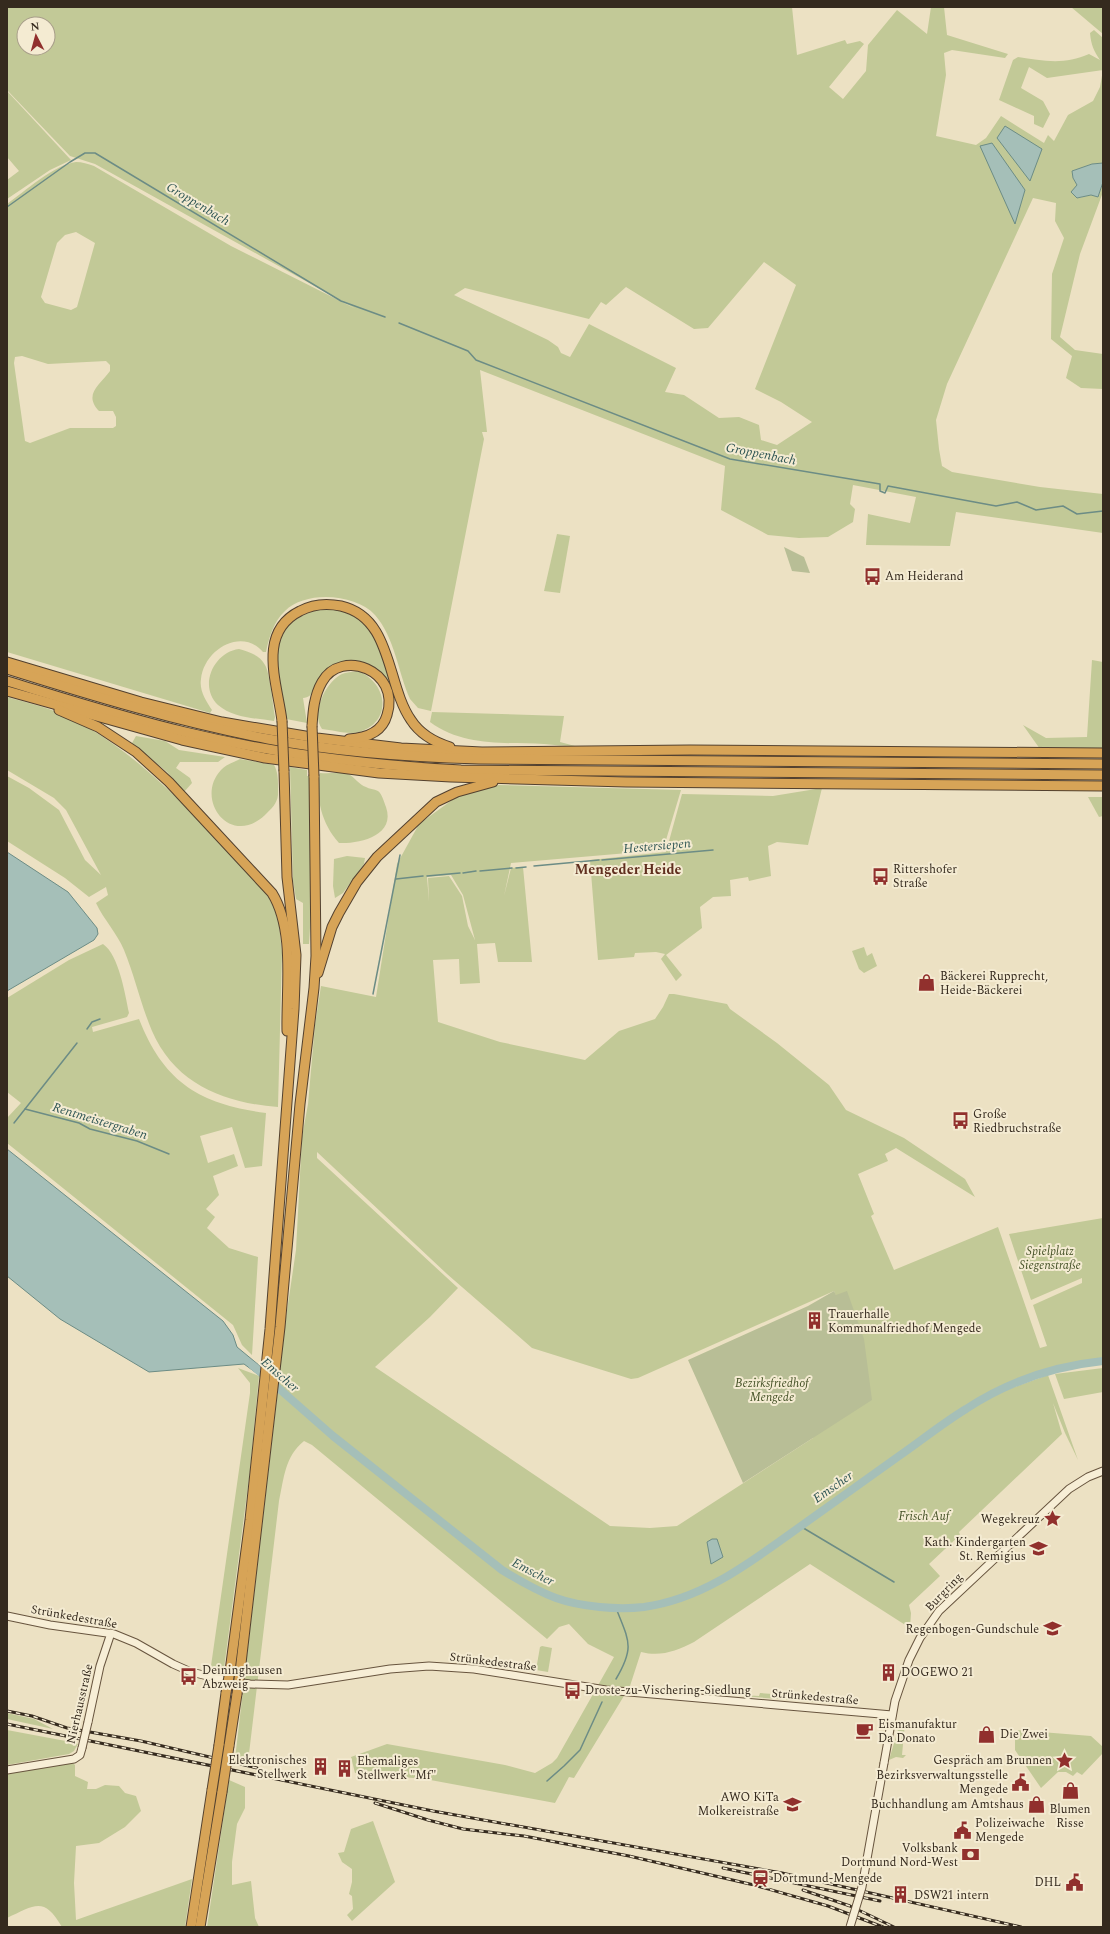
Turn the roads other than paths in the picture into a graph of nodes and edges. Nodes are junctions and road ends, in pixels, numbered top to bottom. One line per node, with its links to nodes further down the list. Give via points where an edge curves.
1 (7, 662): 6 (highway, via 184,713)
2 (7, 669): 9 (highway, via 186,721 268,739 368,752 479,759)
3 (7, 681): 10 (highway, via 184,732 267,749 368,764 461,770)
4 (7, 691): 5 (highway)
5 (39, 701): 11 (highway, via 174,738 265,758 386,773); 14 (highway, via 98,727 136,752 173,787 272,893 283,917 286,939)
6 (317, 738): 7 (highway, via 401,748); 13 (highway, bridge, via 356,738 378,730 386,720 390,708 388,692 375,673 355,666 345,666 331,672 322,681 315,696 312,726 316,956)
7 (457, 750): 8 (highway); 14 (highway, bridge, via 436,742 417,728 402,704 374,627 358,613 336,605 320,604 291,617 279,632 274,642 272,662 282,721 288,877 296,955)
8 (1103, 753)
9 (1103, 764)
10 (1103, 775)
11 (540, 780): 12 (highway); 13 (highway, via 504,781 468,788 446,796 416,820 377,857 346,898 332,928)
12 (1103, 786)
13 (314, 988): 15 (highway, via 298,1122 271,1410)
14 (289, 1083): 15 (highway, via 262,1403)
15 (262, 1454): 17 (highway)
16 (1103, 1471): 20 (main road, Burgring, via 1069,1489 939,1611 914,1649)
17 (259, 1475): 22 (highway, bridge); 23 (highway, bridge, via 240,1672)
18 (7, 1616): 19 (main road, Strünkedestraße)
19 (111, 1633): 20 (main road, Strünkedestraße, via 191,1672 250,1684 288,1685 390,1669 429,1666 474,1669 601,1690); 21 (main road, Nierhausstraße, bridge, via 100,1666 80,1755 74,1759)
20 (892, 1715): 24 (main road, Burgring, bridge, via 862,1887)
21 (7, 1770)
22 (191, 1927)
23 (200, 1927)
24 (850, 1927)

